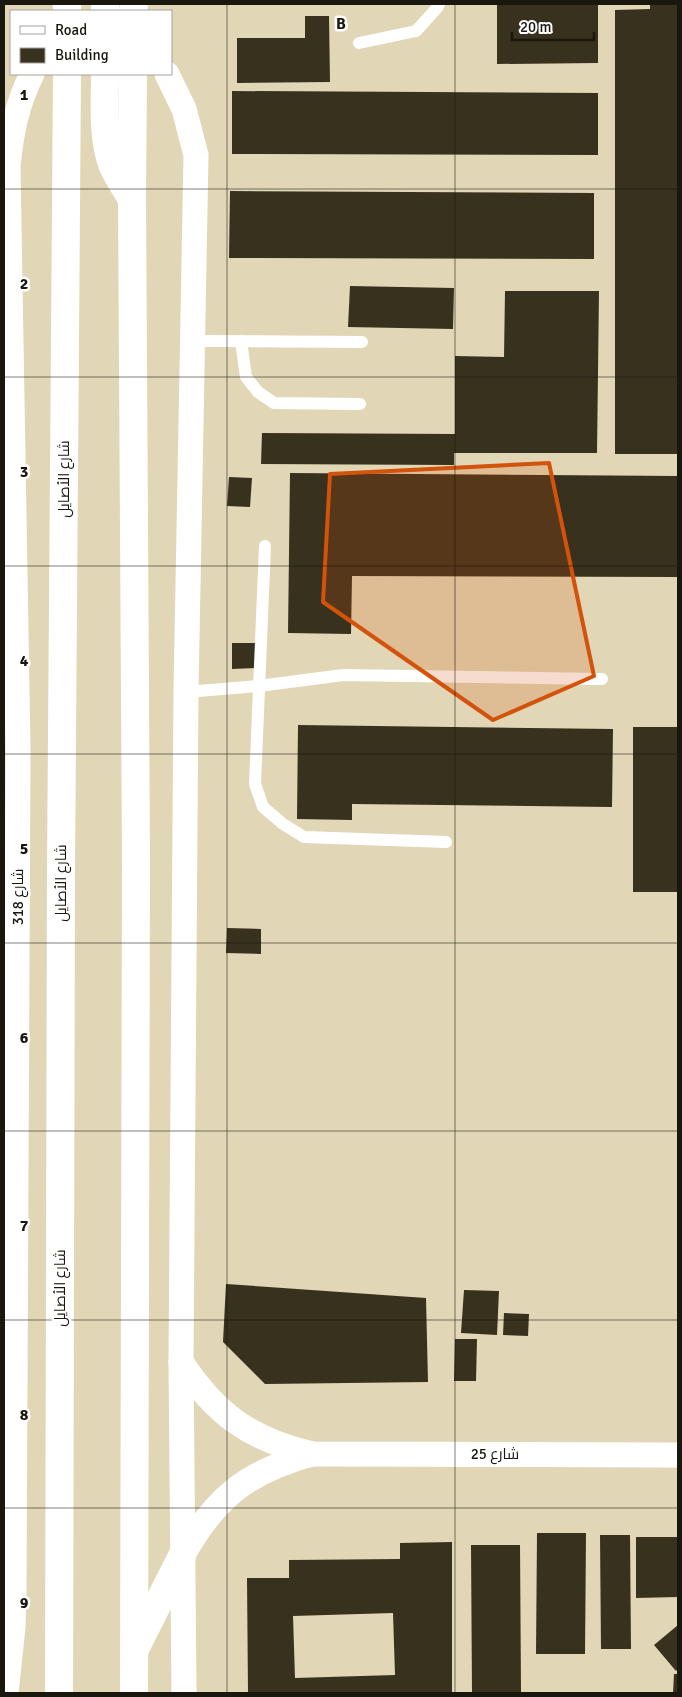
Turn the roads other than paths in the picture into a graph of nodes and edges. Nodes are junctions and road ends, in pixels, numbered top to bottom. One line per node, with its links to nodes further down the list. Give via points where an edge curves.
1 (438, 4): 2 (lane, via 416,30)
2 (359, 43)
3 (32, 75): 17 (street, شارع 318, via 15,115 8,167)
4 (66, 75): 28 (main road, شارع الأصايل)
5 (105, 75): 8 (main road, via 108,150 113,166)
6 (133, 75): 8 (main road)
7 (167, 75): 9 (street, via 184,109 196,155)
8 (132, 199): 26 (main road, via 136,852)
9 (194, 341): 10 (lane); 16 (street)
10 (241, 341): 11 (lane); 12 (lane, via 246,377 258,392 274,403)
11 (362, 342)
12 (360, 404)
13 (265, 546): 15 (lane)
14 (602, 679): 15 (lane, via 343,675)
15 (259, 686): 16 (lane); 19 (lane, via 255,784 264,806 283,824 304,837)
16 (186, 692): 22 (street)
17 (18, 749): 18 (street); 21 (street, شارع 318)
18 (4, 785)
19 (446, 842)
20 (4, 951): 21 (street)
21 (17, 979): 27 (street, شارع 318, via 14,1592)
22 (181, 1362): 23 (street, شارع 25, via 209,1400 226,1416 267,1440); 25 (street)
23 (312, 1454): 24 (street, شارع 25); 25 (street, شارع 25, via 284,1461 234,1489 196,1531)
24 (678, 1454)
25 (182, 1556): 26 (main road); 30 (street)
26 (134, 1651): 29 (main road)
27 (6, 1693)
28 (60, 1693)
29 (134, 1693)
30 (184, 1693)

